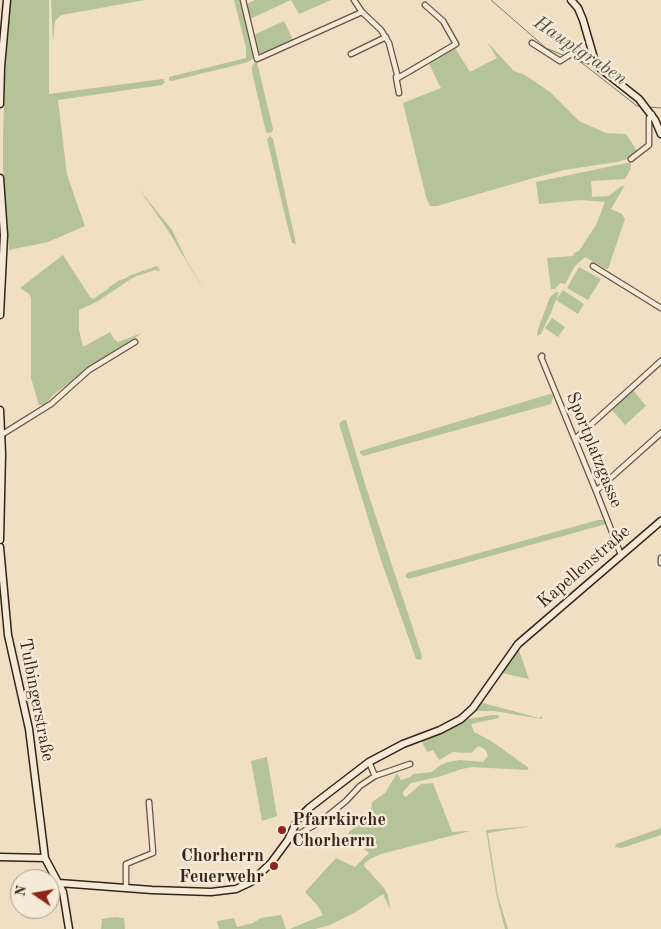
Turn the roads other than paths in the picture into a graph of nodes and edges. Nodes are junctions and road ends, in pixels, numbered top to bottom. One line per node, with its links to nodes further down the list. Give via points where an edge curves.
1 (8, 0): 13 (street)
2 (243, 0): 6 (street, via 257,58)
3 (354, 0): 6 (street)
4 (574, 1): 10 (street, via 584,20)
5 (426, 5): 11 (street, via 444,21 456,44)
6 (362, 12): 7 (street)
7 (386, 38): 9 (street); 11 (street)
8 (532, 43): 10 (street, via 560,61 571,54)
9 (351, 54)
10 (594, 60): 14 (street, via 600,69)
11 (398, 78): 12 (street)
12 (399, 93)
13 (0, 104)
14 (646, 107): 15 (street); 16 (street, via 649,145)
15 (661, 134)
16 (631, 159)
17 (0, 178): 20 (street, via 4,235)
18 (593, 266): 19 (street)
19 (661, 308)
20 (0, 315)
21 (135, 342): 26 (street, via 89,370 51,404)
22 (542, 356): 27 (street, Sportplatzgasse)
23 (661, 361): 27 (street)
24 (0, 410): 26 (street)
25 (661, 433): 28 (street)
26 (1, 436): 30 (street)
27 (575, 439): 28 (street, Sportplatzgasse)
28 (596, 491): 32 (street, Sportplatzgasse)
29 (661, 521): 32 (street, Kapellenstraße)
30 (0, 540)
31 (0, 547): 41 (street, Tulbingerstraße, via 8,635 29,729)
32 (621, 555): 35 (street, Kapellenstraße, via 527,636 461,719)
33 (661, 558): 34 (street)
34 (661, 563)
35 (369, 762): 37 (street); 39 (street, Kapellenstraße, via 303,813)
36 (410, 764): 37 (street)
37 (375, 776): 39 (street, via 320,822)
38 (150, 802): 45 (street, via 153,854 126,864)
39 (288, 840): 45 (street, Kapellenstraße, via 258,878 236,889 211,892)
40 (0, 857): 41 (street)
41 (45, 858): 42 (street)
42 (51, 869)
43 (60, 883): 45 (street, Kapellenstraße)
44 (60, 885): 46 (street, via 66,900)
45 (126, 888)
46 (69, 929)

